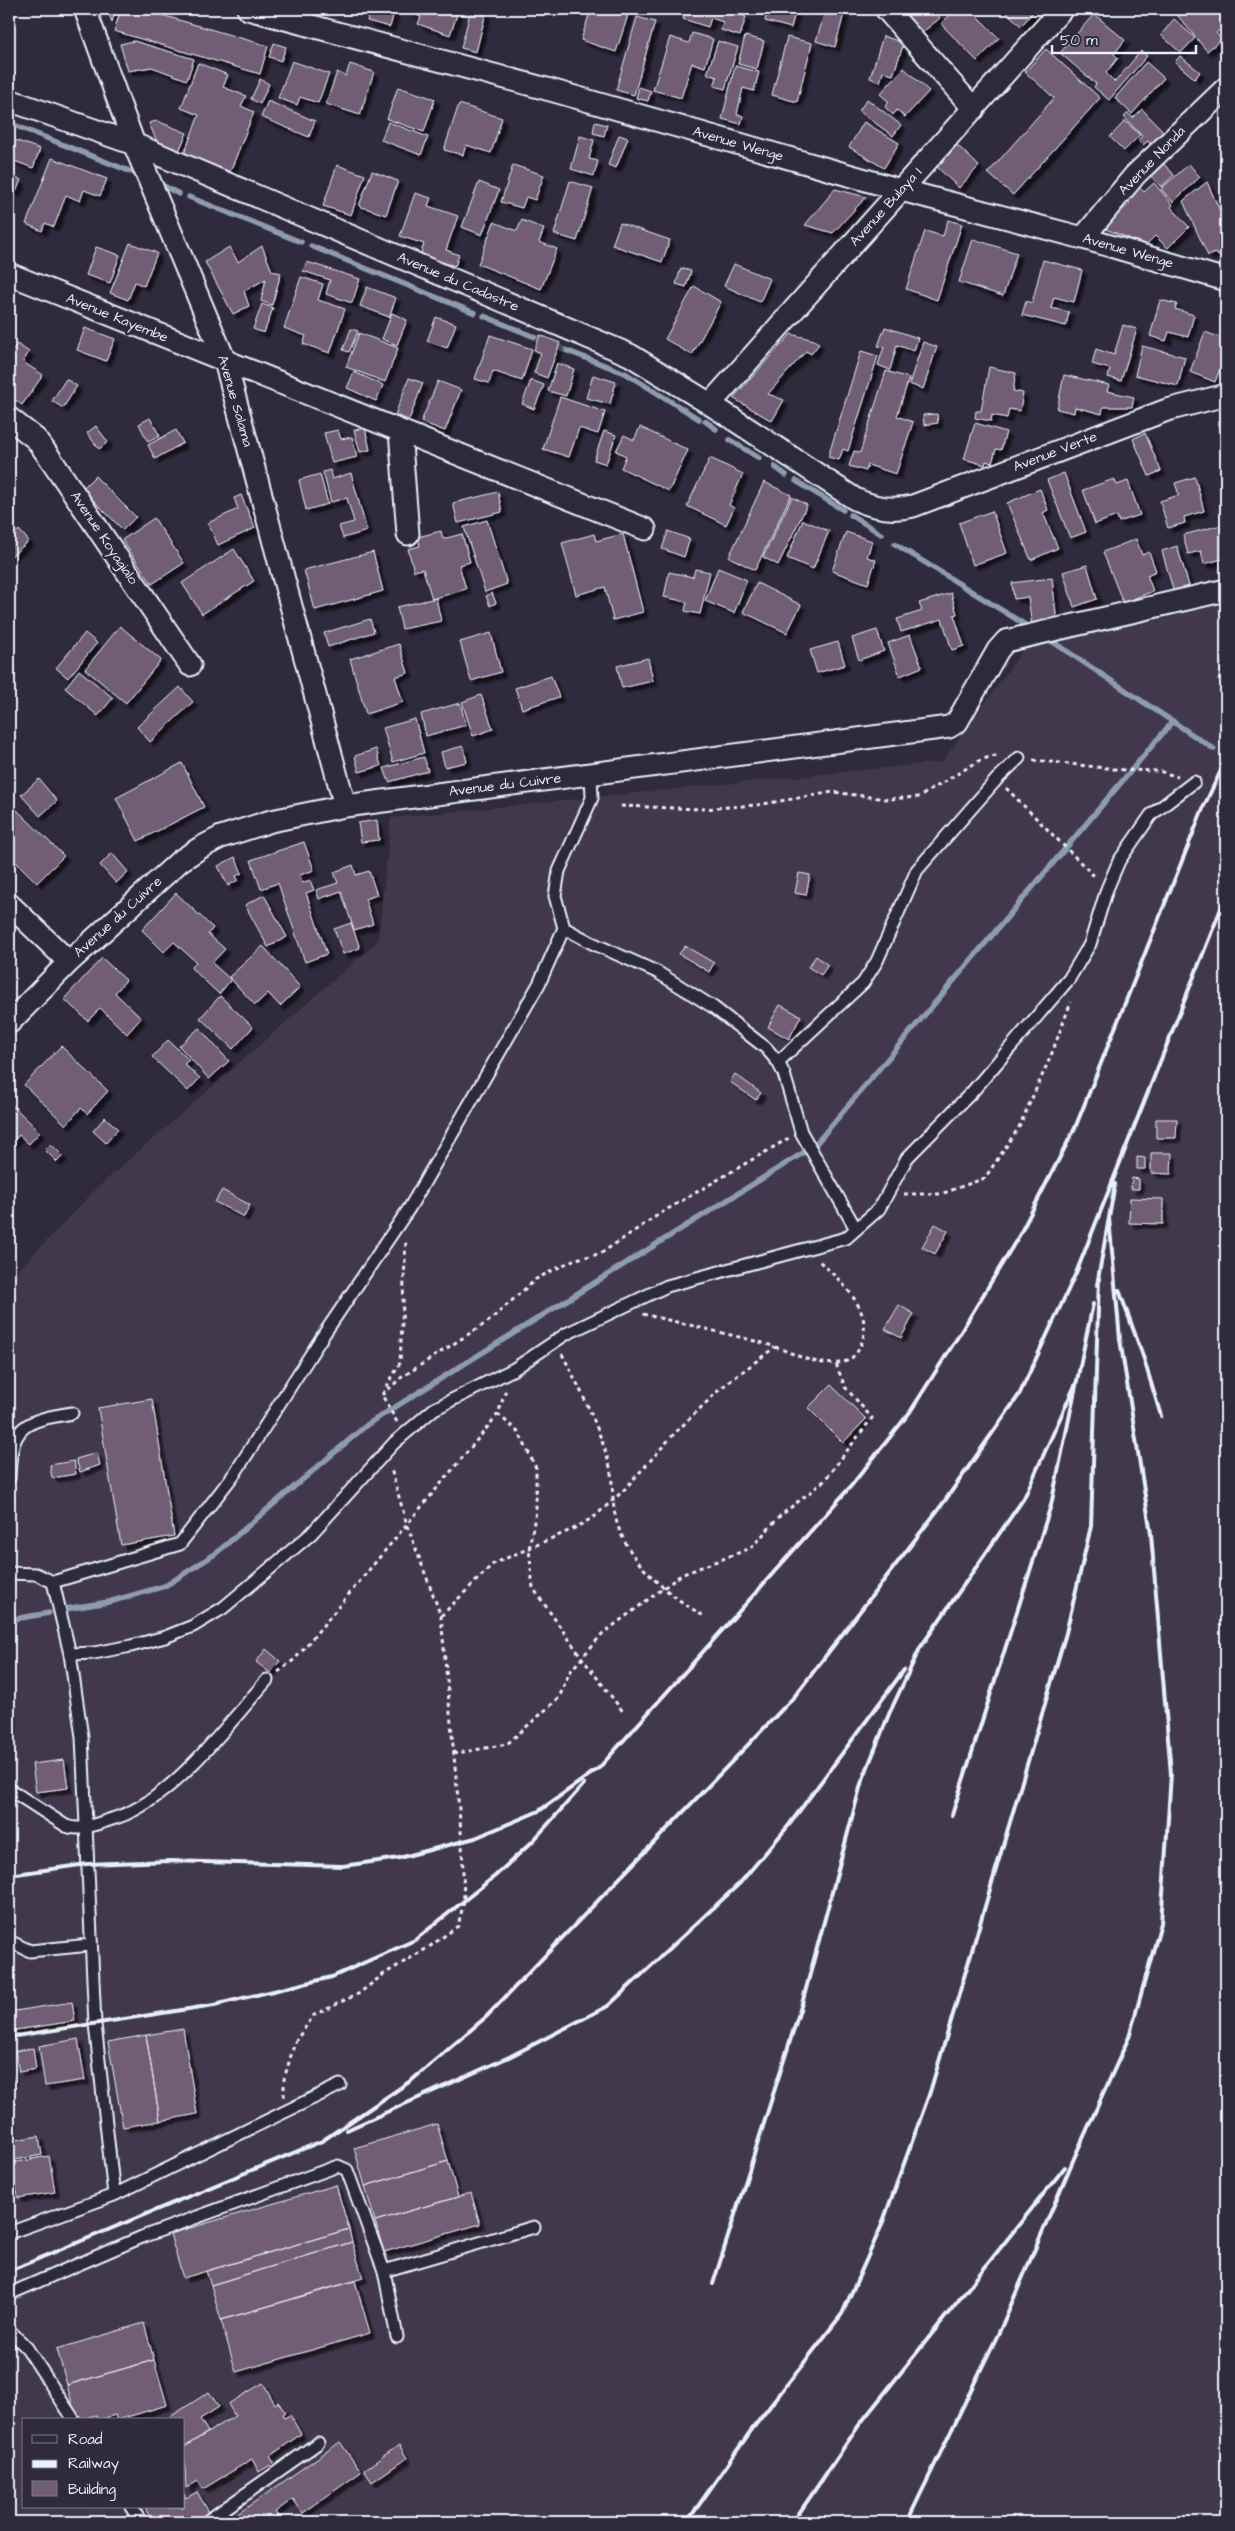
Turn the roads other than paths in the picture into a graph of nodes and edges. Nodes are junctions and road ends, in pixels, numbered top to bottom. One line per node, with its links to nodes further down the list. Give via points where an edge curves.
1 (86, 9): 8 (street, Avenue Salama)
2 (248, 9): 9 (street, Avenue Wenge, via 554,91)
3 (886, 9): 7 (street)
4 (1062, 9): 7 (street, Avenue Bulaya I)
5 (1226, 88): 10 (street, Avenue Nonda, via 1135,175)
6 (9, 100): 8 (street, Avenue du Cadastre)
7 (974, 109): 9 (street, Avenue Bulaya I)
8 (134, 144): 13 (street, Avenue Salama); 15 (street, Avenue du Cadastre, via 630,355)
9 (901, 190): 10 (street, Avenue Wenge); 15 (street, Avenue Bulaya I)
10 (1083, 238): 12 (street, Avenue Wenge)
11 (9, 274): 13 (street, Avenue Kayembe)
12 (1226, 280)
13 (225, 361): 17 (street, Avenue Kayembe); 26 (street, Avenue Salama)
14 (1226, 395): 18 (street, Avenue Verte, via 1167,410 913,506)
15 (710, 404): 18 (street, Avenue du Cadastre, via 855,499)
16 (9, 418): 22 (street, Avenue Koyagialo, via 36,439 50,458)
17 (400, 431): 19 (street, Avenue Kayembe); 20 (street)
18 (885, 508)
19 (645, 529)
20 (408, 534)
21 (1226, 590): 24 (street, Avenue du Cuivre, via 1010,639 1002,645 957,722 949,727)
22 (190, 665)
23 (1019, 758): 31 (lane, via 917,870 877,961 863,983)
24 (591, 774): 26 (street, Avenue du Cuivre); 28 (lane, via 592,798 559,871 555,896)
25 (1194, 782): 32 (lane, via 1151,815 1120,862 1107,889 1090,944 1068,979 972,1092 907,1158 879,1209)
26 (345, 806): 29 (street, Avenue du Cuivre, via 263,823 200,848 180,861)
27 (9, 904): 29 (street)
28 (564, 928): 31 (lane, via 657,972 713,1007 766,1048); 36 (lane, via 539,984 410,1207 235,1473 180,1544)
29 (69, 962): 30 (street, Avenue du Cuivre)
30 (9, 1023)
31 (778, 1062): 32 (lane, via 801,1132)
32 (856, 1229): 37 (lane, via 846,1238 667,1286 612,1311 514,1369 434,1409 386,1452 310,1534 223,1608 193,1626 165,1637 94,1653)
33 (72, 1412): 34 (lane, via 36,1419 22,1428 14,1446)
34 (9, 1478)
35 (9, 1573): 36 (lane, via 36,1574)
36 (53, 1582): 37 (lane)
37 (70, 1654): 40 (lane, via 82,1737)
38 (267, 1680): 40 (lane, via 184,1772 159,1793 130,1813)
39 (9, 1789): 40 (lane, via 66,1826)
40 (87, 1828): 42 (lane)
41 (9, 1941): 42 (lane, via 30,1951)
42 (90, 1945): 44 (lane, via 95,2024)
43 (340, 2085): 44 (lane)
44 (114, 2195): 46 (lane)
45 (534, 2227): 47 (lane)
46 (9, 2234)
47 (384, 2271): 48 (lane, via 347,2170 338,2166 142,2237); 50 (lane)
48 (9, 2294)
49 (9, 2330): 51 (lane, via 27,2348)
50 (397, 2337)
51 (73, 2418)
52 (318, 2443): 55 (lane)
53 (132, 2508): 54 (lane)
54 (141, 2522)
55 (206, 2522)

